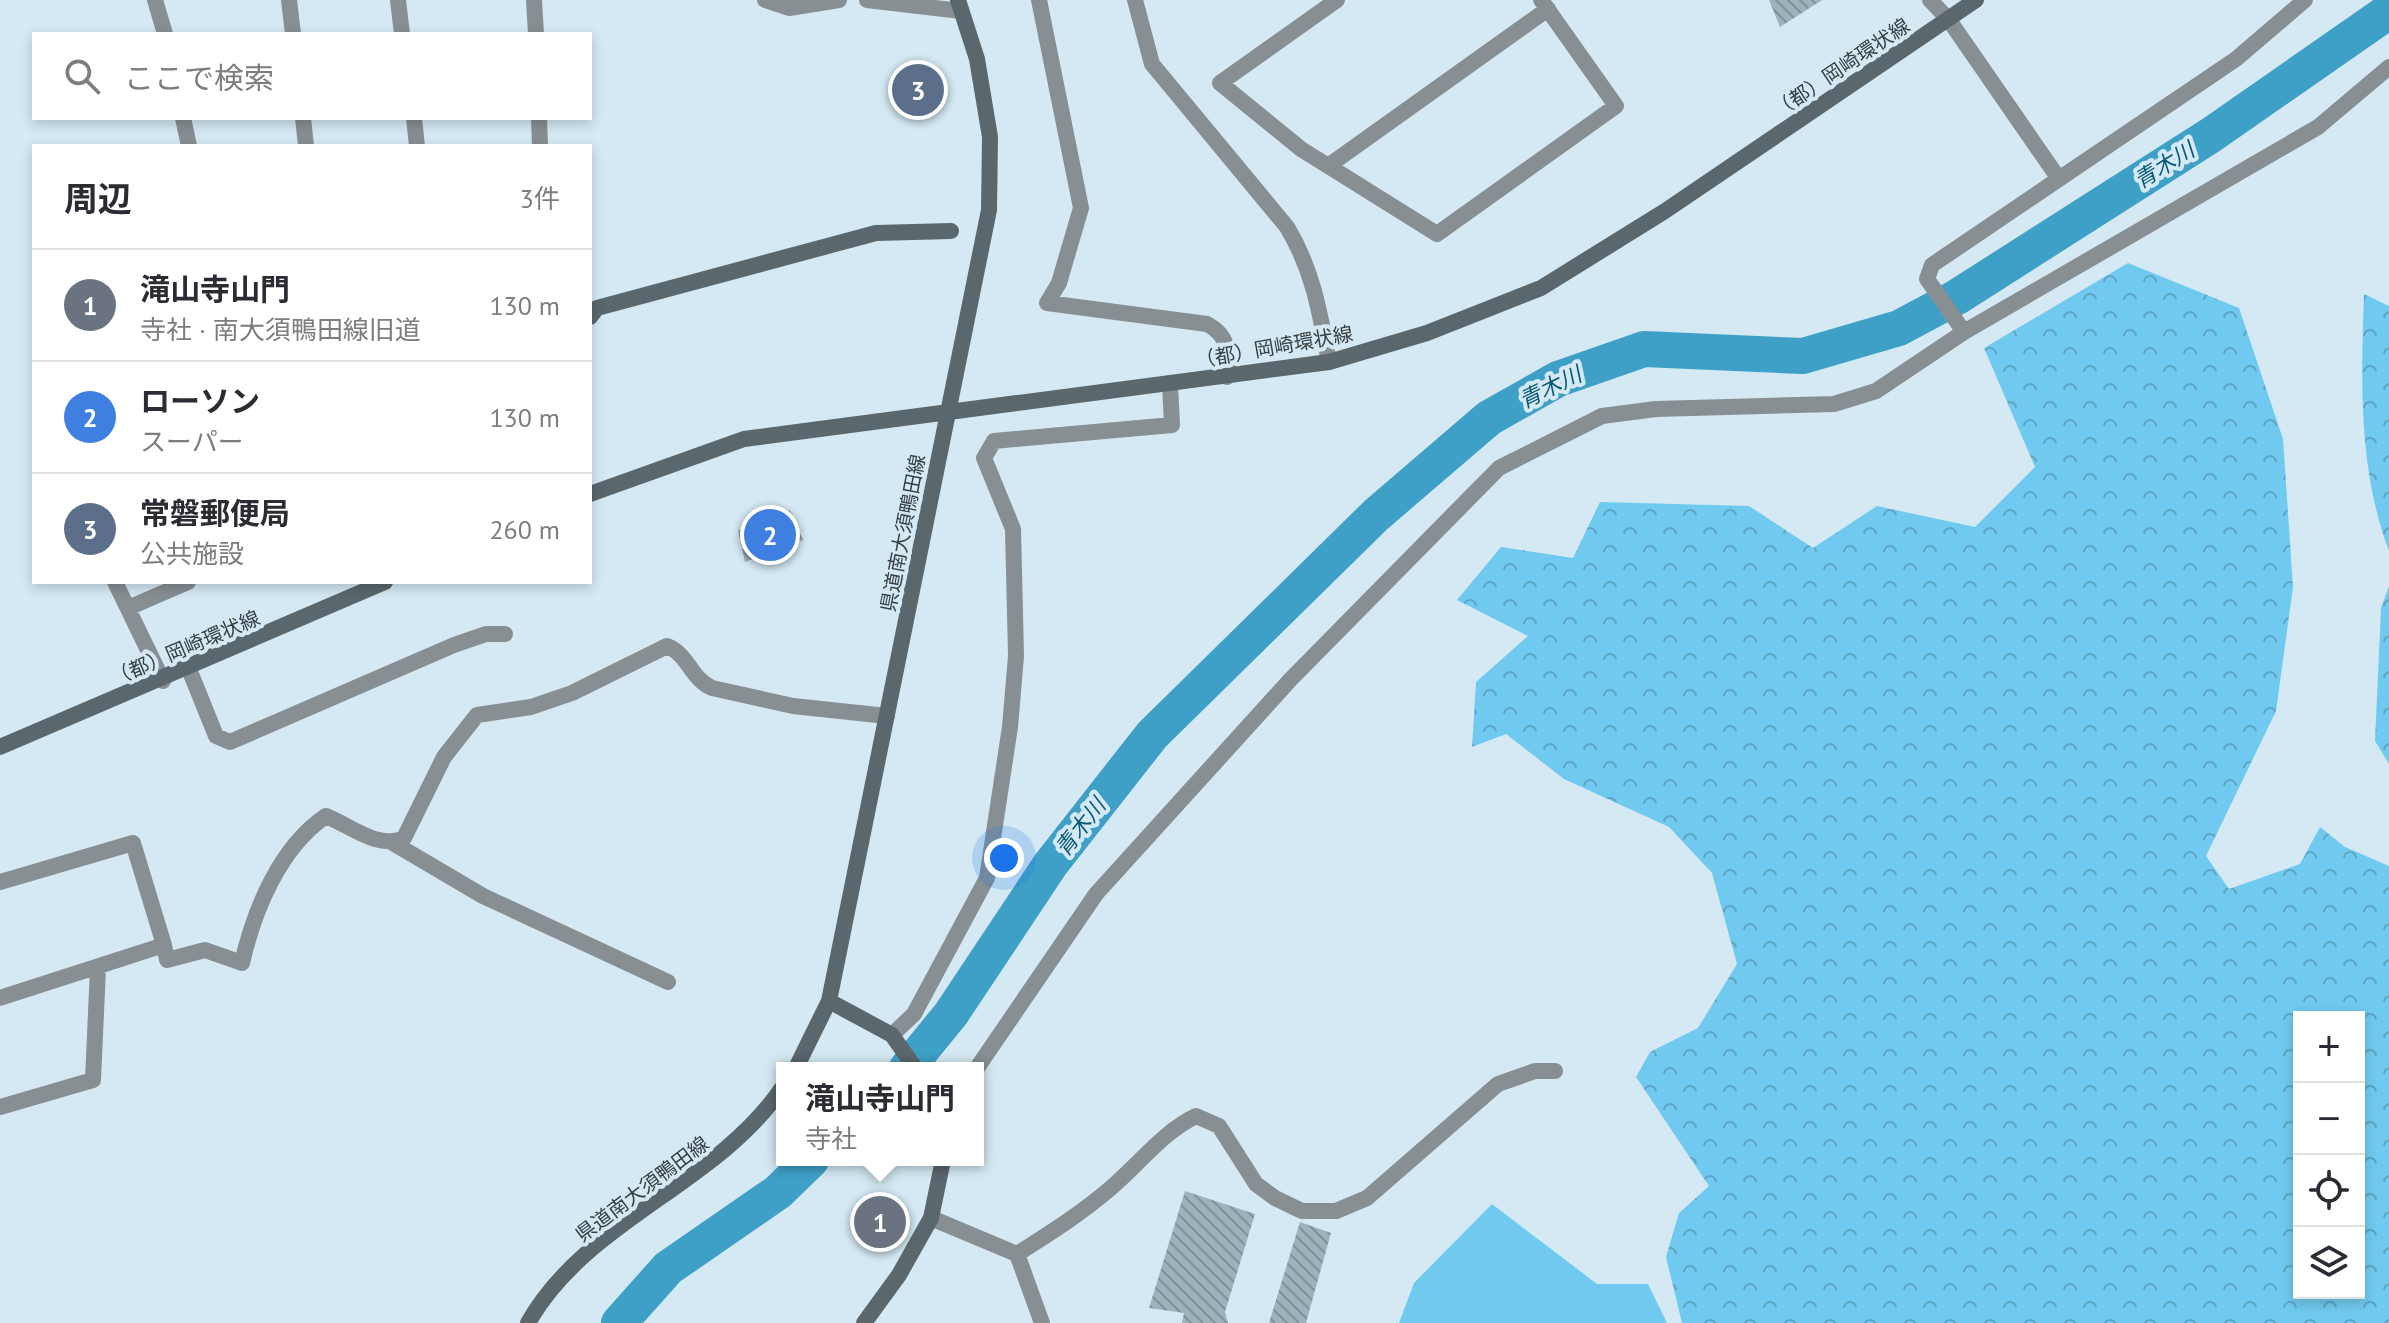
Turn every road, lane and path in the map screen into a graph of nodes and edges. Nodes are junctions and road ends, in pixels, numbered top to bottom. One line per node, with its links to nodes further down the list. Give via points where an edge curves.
1 (155, 0): 17 (street)
2 (289, 0): 18 (street)
3 (398, 0): 19 (street)
4 (534, 0): 20 (street)
5 (765, 0): 6 (street, via 789,8)
6 (839, 0)
7 (867, 0): 15 (street)
8 (1039, 0): 36 (street, via 1081,208 1059,283 1047,303 1207,324 1226,341)
9 (1135, 0): 35 (street, via 1152,64 1302,252 1315,285)
10 (1337, 0): 30 (street, via 1220,83)
11 (1930, 0): 16 (street)
12 (1976, 0): 16 (street, （都）岡崎環状線)
13 (2305, 0): 31 (street, via 2236,59)
14 (1544, 4): 30 (street); 30 (street, via 1616,106 1437,234)
15 (960, 6): 38 (street, 県道南大須鴨田線, via 977,59 990,137 989,210)
16 (1949, 20): 31 (street); 35 (street, （都）岡崎環状線, via 1541,288 1427,333)
17 (164, 32)
18 (293, 32)
19 (402, 32)
20 (536, 32)
21 (2389, 67): 34 (street, via 2318,127)
22 (183, 120): 26 (street)
23 (303, 120): 27 (street)
24 (414, 120): 28 (street)
25 (539, 120): 29 (street)
26 (189, 144)
27 (306, 144)
28 (417, 144)
29 (540, 144)
30 (1328, 166)
31 (2059, 179): 34 (street, via 1932,265 1927,279)
32 (951, 231): 33 (street, via 876,233)
33 (592, 307)
34 (1962, 327): 59 (street, via 1876,391 1834,404 1656,409 1602,416 1499,468 1290,680 1096,894)
35 (1329, 362): 36 (street, （都）岡崎環状線)
36 (1227, 377): 37 (street, （都）岡崎環状線)
37 (1170, 383): 38 (street, （都）岡崎環状線); 56 (street, via 1172,425 994,441 984,458 1013,529 1016,656 987,878)
38 (947, 411): 39 (street, （都）岡崎環状線, via 744,439); 47 (street, 県道南大須鴨田線)
39 (592, 493)
40 (116, 584): 43 (street)
41 (183, 584): 43 (street)
42 (380, 584): 45 (street, （都）岡崎環状線)
43 (128, 608): 46 (street)
44 (505, 634): 45 (street, via 486,634 454,645 230,742 216,736)
45 (189, 669): 46 (street, （都）岡崎環状線)
46 (163, 681): 48 (street, （都）岡崎環状線)
47 (887, 716): 49 (street, via 793,706 712,688 699,682 685,658 667,646 572,693 531,707 477,715 444,757 404,838); 55 (street, 県道南大須鴨田線)
48 (1, 744)
49 (393, 843): 51 (street, via 377,841 326,816 295,844 263,898 242,963 205,950 167,960); 53 (street, via 483,896)
50 (0, 882): 51 (street, via 133,843)
51 (164, 945): 52 (street)
52 (98, 968): 54 (street); 62 (street, via 93,1080)
53 (668, 982)
54 (0, 998)
55 (829, 1001): 56 (street); 57 (street, 県道南大須鴨田線)
56 (895, 1041): 58 (street)
57 (799, 1062)
58 (911, 1062)
59 (981, 1062)
60 (1555, 1071): 65 (street, via 1535,1071 1498,1084 1367,1198 1336,1211 1302,1211 1275,1198 1256,1184 1219,1126 1196,1116 1177,1125 1071,1220)
61 (776, 1095): 66 (street, 県道南大須鴨田線, via 724,1153 578,1262)
62 (0, 1107)
63 (942, 1166): 64 (street)
64 (931, 1218): 65 (street); 67 (street)
65 (1017, 1254): 68 (street)
66 (528, 1323)
67 (864, 1323)
68 (1042, 1323)

